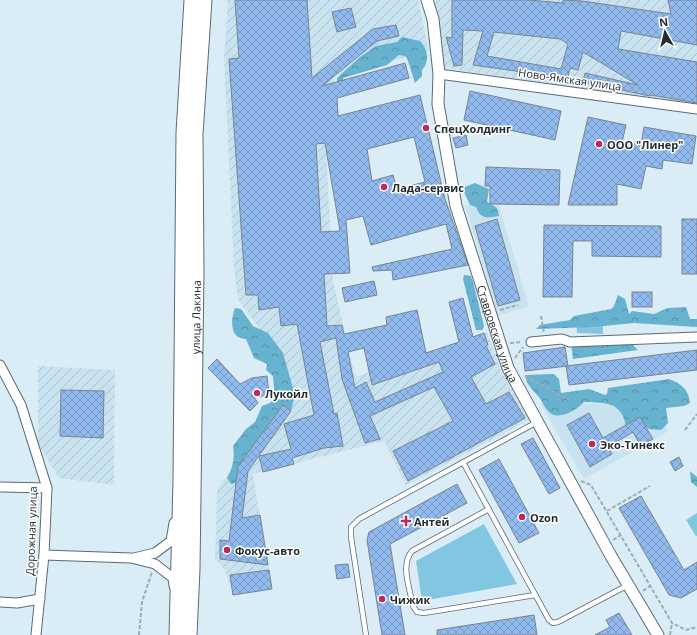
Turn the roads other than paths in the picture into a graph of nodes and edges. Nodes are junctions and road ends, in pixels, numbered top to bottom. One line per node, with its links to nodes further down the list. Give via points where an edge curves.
1 (192, 0): 11 (highway, улица Лакина, via 184,133)
2 (204, 0): 21 (highway, улица Лакина, via 195,134 192,569)
3 (427, 0): 4 (street, Ставровская улица, via 433,19)
4 (439, 74): 5 (street, Ново-Ямская улица); 9 (street, Ставровская улица, via 438,104 456,206 499,344 508,368)
5 (697, 109)
6 (697, 337): 7 (street, via 570,342 562,338)
7 (531, 342)
8 (0, 365): 13 (street, Дорожная улица, via 21,405)
9 (537, 422): 10 (lane); 17 (street, Ставровская улица)
10 (463, 462): 14 (lane); 23 (lane, via 359,519 351,527)
11 (181, 481): 16 (street, via 171,541 155,553); 21 (highway, улица Лакина)
12 (0, 488): 13 (street)
13 (47, 488): 15 (street, Дорожная улица)
14 (489, 509): 18 (lane); 18 (lane, via 412,551 407,557 413,606 417,612 424,613)
15 (44, 555): 16 (street); 19 (street, Дорожная улица)
16 (131, 558): 21 (street, via 155,564 173,578)
17 (628, 584): 18 (lane, via 553,623); 24 (street, Ставровская улица)
18 (536, 595)
19 (40, 599): 20 (street, via 17,603); 22 (street, Дорожная улица)
20 (0, 602)
21 (181, 634)
22 (36, 635)
23 (366, 635)
24 (658, 635)

